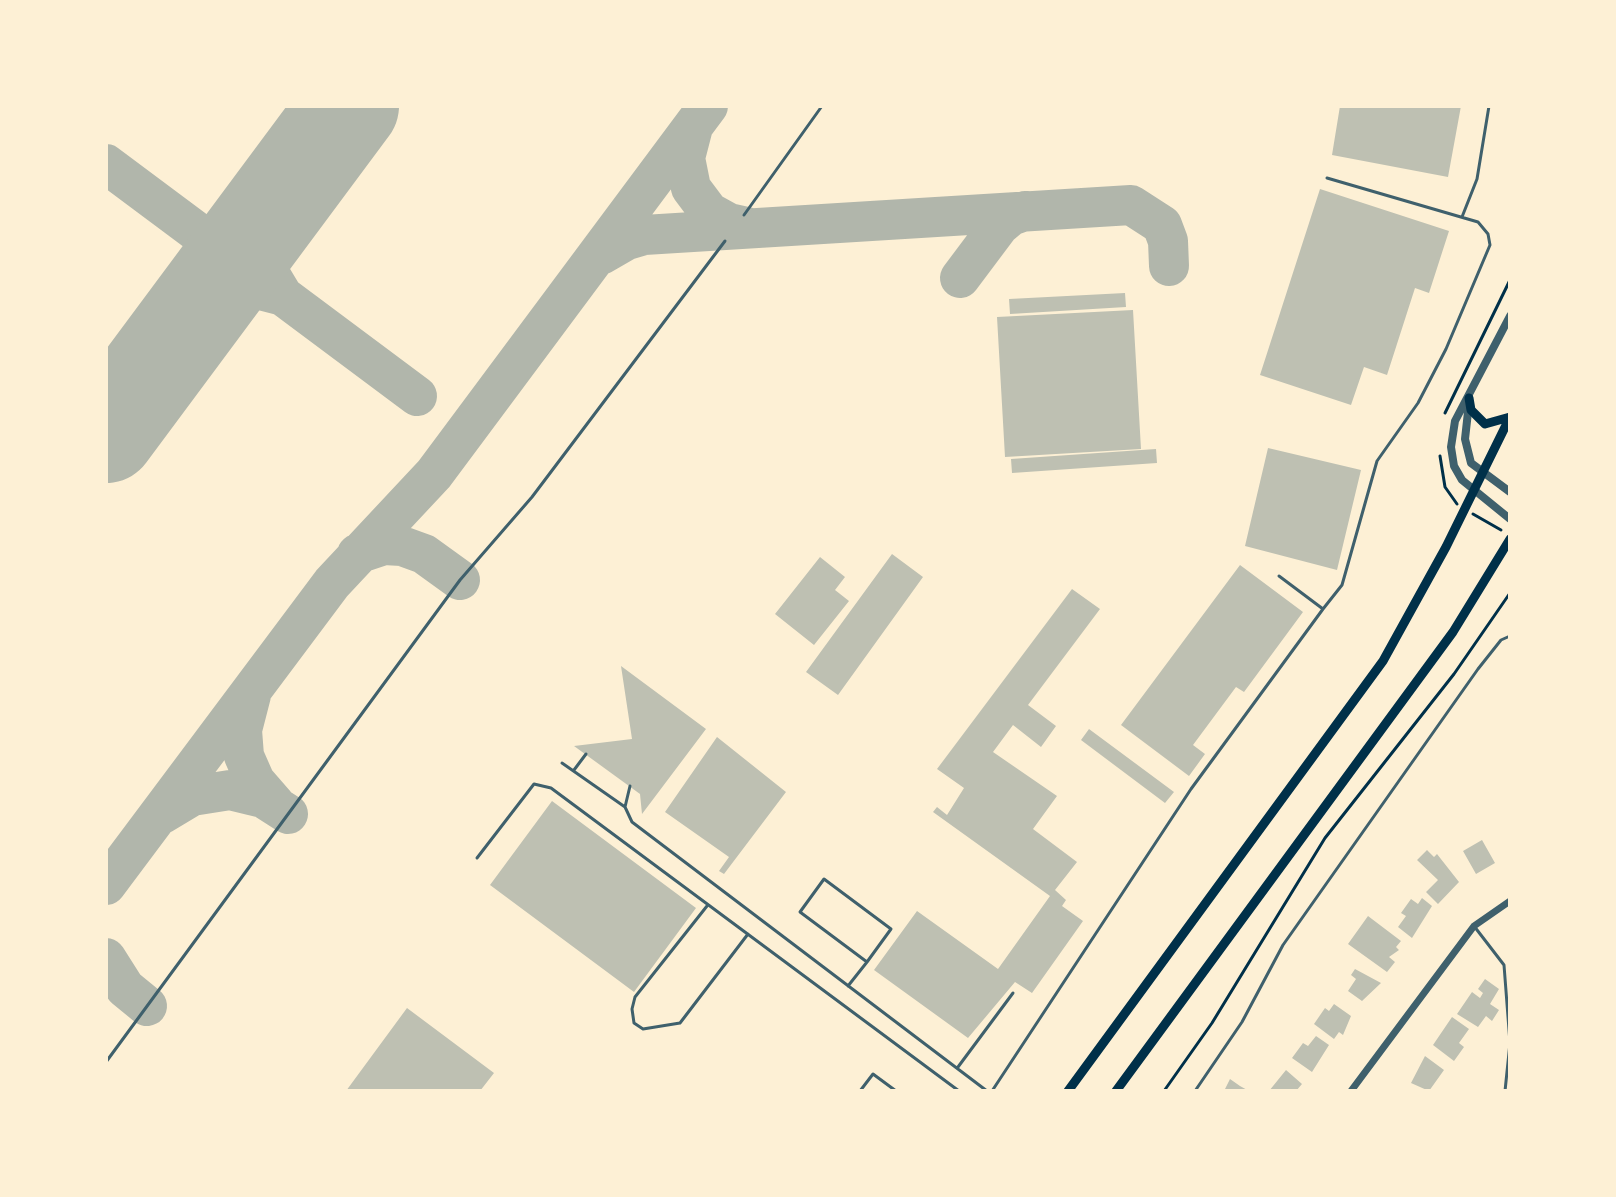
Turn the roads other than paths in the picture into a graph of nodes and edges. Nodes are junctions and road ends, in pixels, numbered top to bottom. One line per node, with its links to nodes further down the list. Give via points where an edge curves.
1 (822, 106): 4 (lane)
2 (1489, 106): 5 (lane, via 1477,179)
3 (1327, 178): 5 (lane)
4 (744, 215)
5 (1462, 217): 16 (lane, via 1483,226 1490,245 1418,403 1377,461 1342,585)
6 (725, 241): 31 (lane, via 541,486 460,580)
7 (1510, 316): 8 (street)
8 (1469, 398): 9 (main road, via 1471,410 1485,424); 10 (street, via 1466,449); 11 (street, via 1455,421 1451,447 1454,466)
9 (1510, 417): 10 (main road)
10 (1482, 475): 11 (main road); 12 (street)
11 (1474, 491): 13 (street); 37 (main road, via 1383,661)
12 (1510, 492)
13 (1510, 519)
14 (1510, 537): 38 (main road, via 1453,632)
15 (1279, 576): 16 (lane)
16 (1323, 609): 36 (lane, via 1191,789)
17 (1510, 636): 39 (lane, via 1478,669 1283,945 1242,1022)
18 (586, 754): 20 (lane)
19 (562, 763): 20 (lane)
20 (573, 772): 22 (lane)
21 (630, 786): 22 (lane)
22 (625, 807): 29 (lane, via 632,822)
23 (477, 858): 25 (lane, via 534,784 541,784)
24 (1510, 901): 26 (street)
25 (708, 904): 27 (lane); 27 (lane, via 635,997 634,1023 650,1030 680,1023)
26 (1474, 926): 40 (street); 41 (lane, via 1504,965 1510,1043)
27 (748, 934): 35 (lane)
28 (867, 962): 28 (lane, via 891,929 824,879 800,912); 29 (lane)
29 (848, 986): 32 (lane)
30 (1013, 993): 32 (lane)
31 (106, 1062)
32 (957, 1068): 36 (lane)
33 (860, 1091): 34 (lane, via 873,1074)
34 (896, 1091)
35 (959, 1091)
36 (986, 1091)
37 (1068, 1091)
38 (1116, 1091)
39 (1195, 1091)
40 (1351, 1091)
41 (1505, 1091)

